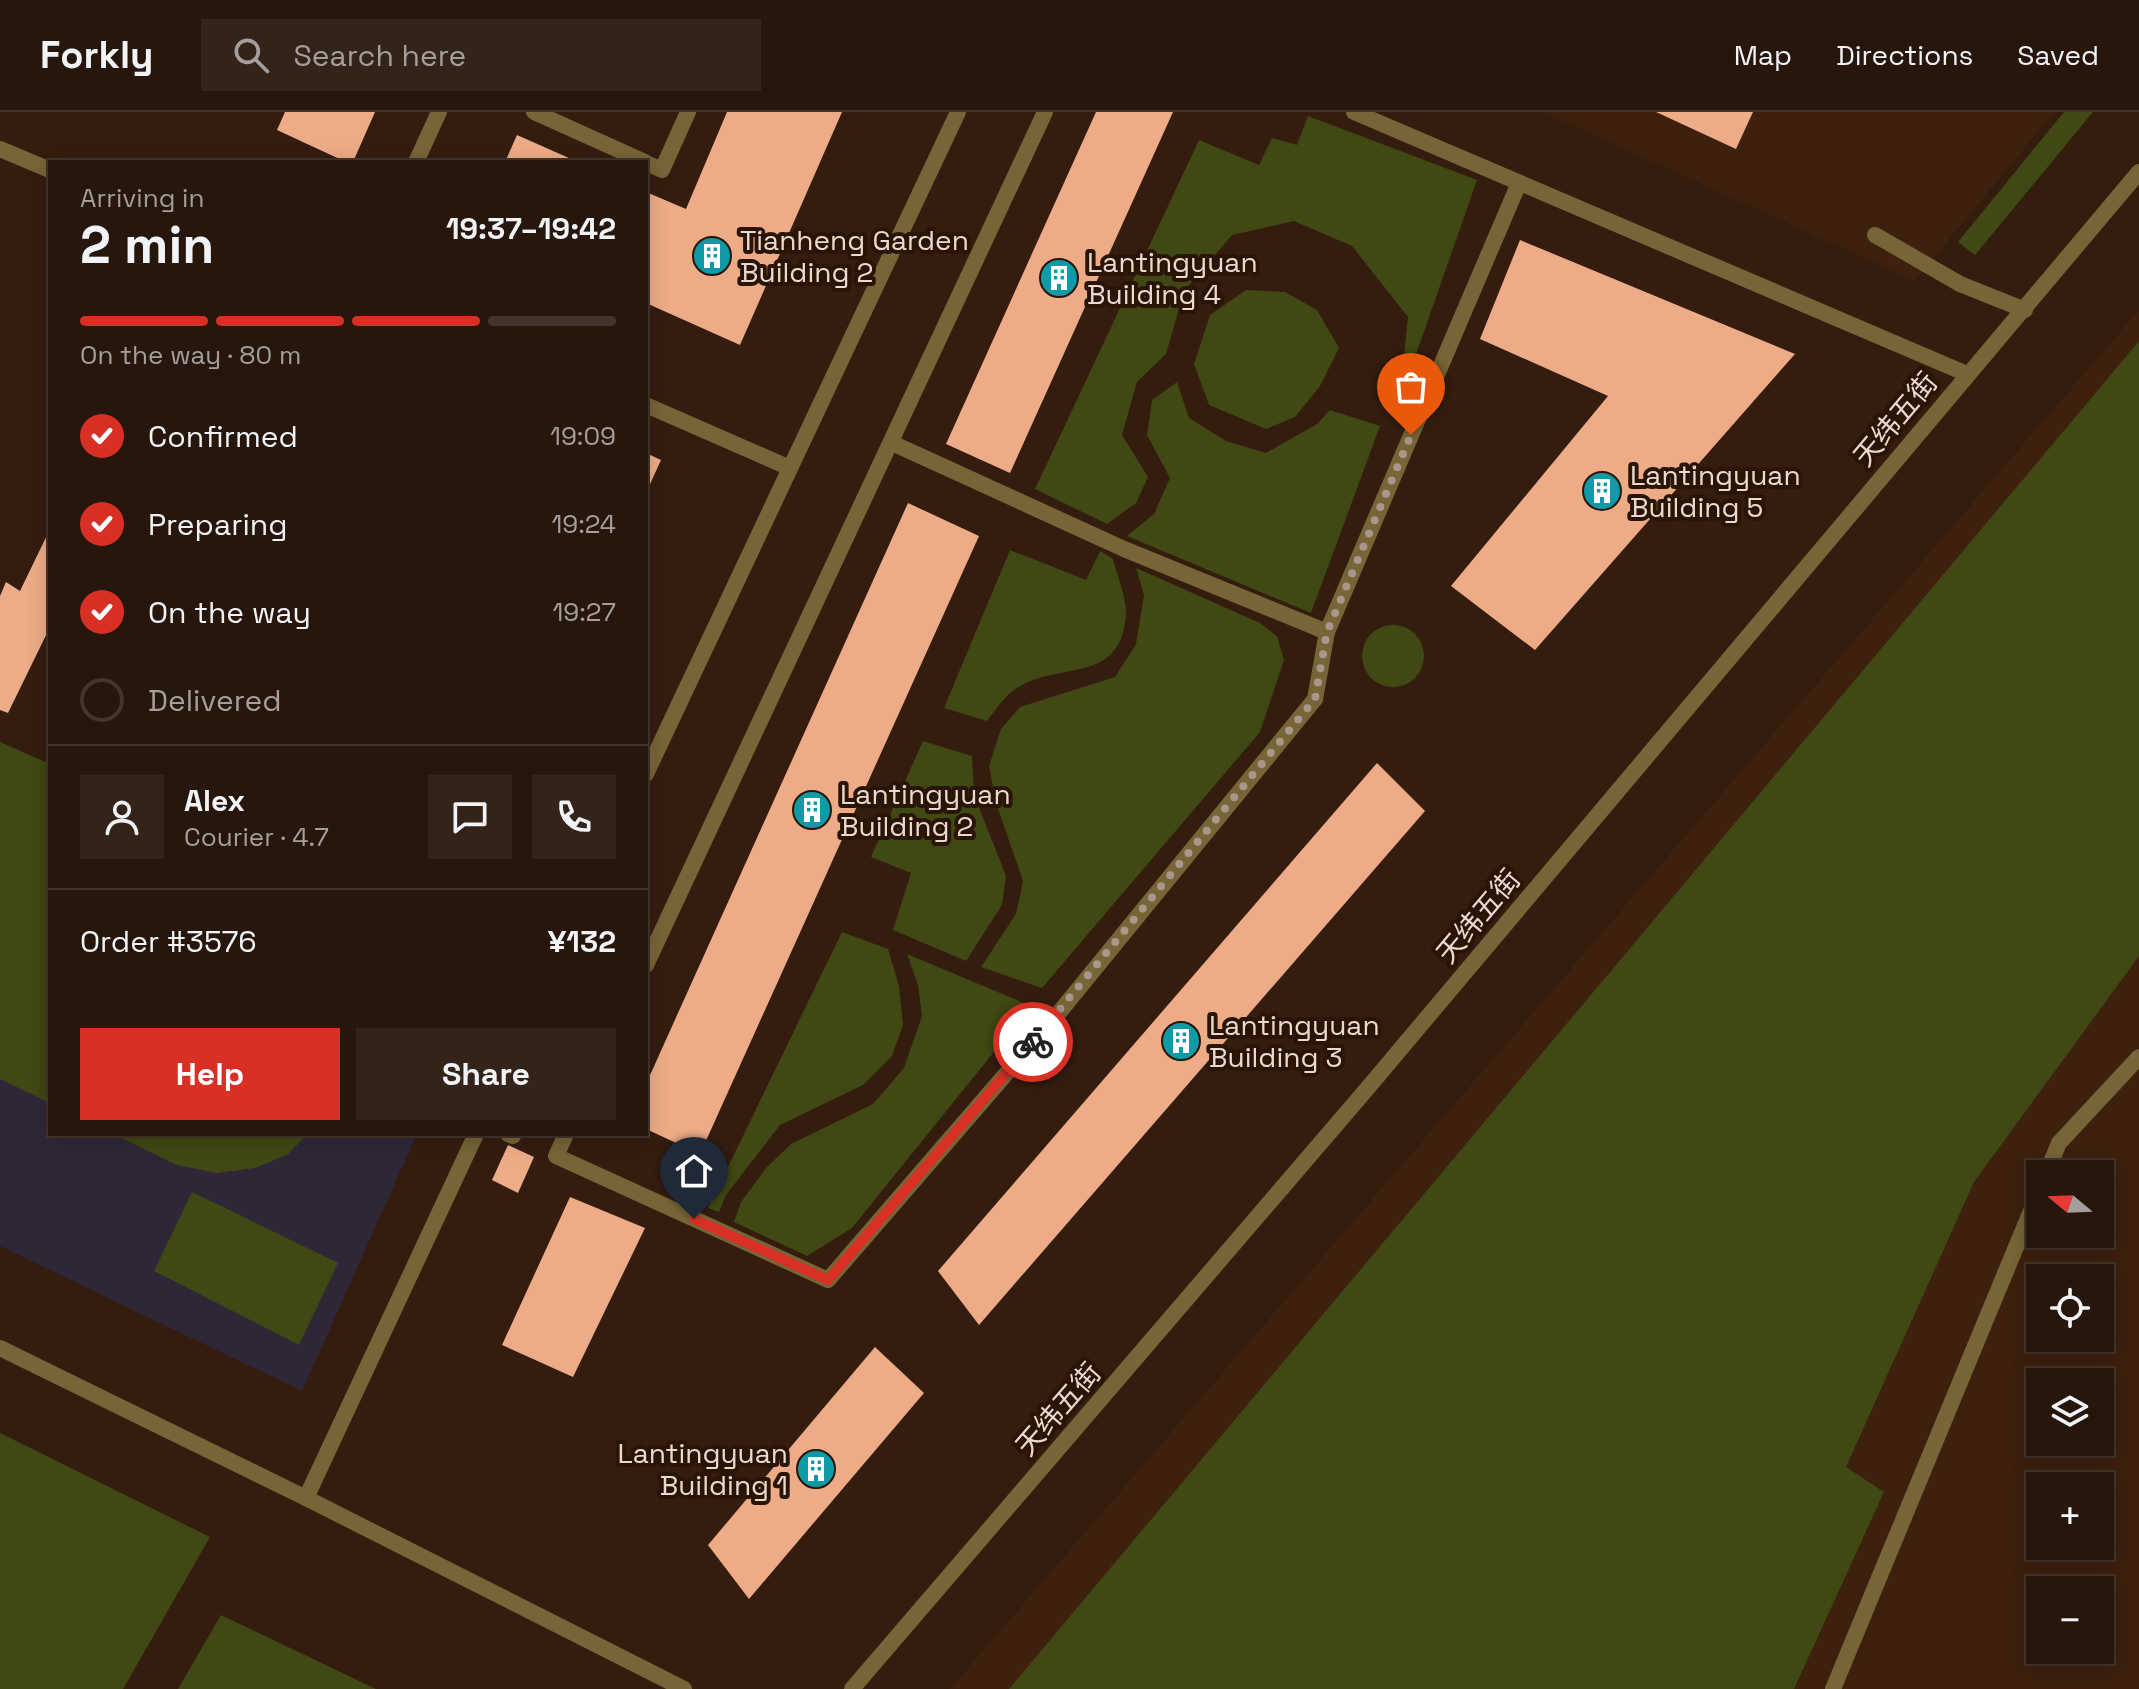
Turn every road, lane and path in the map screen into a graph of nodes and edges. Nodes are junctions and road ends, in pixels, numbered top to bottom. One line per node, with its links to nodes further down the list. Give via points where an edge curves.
1 (439, 112): 8 (street)
2 (534, 112): 9 (street)
3 (688, 112): 10 (street, via 662,170)
4 (958, 112): 19 (street)
5 (1045, 112): 18 (street)
6 (1354, 112): 13 (street)
7 (0, 149): 11 (street)
8 (417, 160)
9 (641, 160)
10 (648, 163)
11 (48, 169)
12 (2139, 172): 15 (street, 天纬五街)
13 (1519, 183): 16 (street); 20 (street)
14 (1875, 235): 15 (street, via 1960,284)
15 (2025, 310): 16 (street, 天纬五街)
16 (1967, 374): 31 (street, 天纬五街, via 1366,1090)
17 (648, 406): 19 (street)
18 (892, 443): 20 (street, via 1124,549); 22 (street)
19 (790, 468): 21 (street)
20 (1327, 632): 25 (street, via 1315,699 1062,1009 828,1280 556,1156)
21 (648, 770)
22 (648, 961)
23 (2139, 1057): 26 (street, via 2059,1143)
24 (475, 1136): 29 (street)
25 (565, 1136)
26 (2052, 1160)
27 (2026, 1223): 32 (street)
28 (0, 1348): 29 (street)
29 (306, 1498): 30 (street)
30 (684, 1689)
31 (852, 1689)
32 (1833, 1689)

